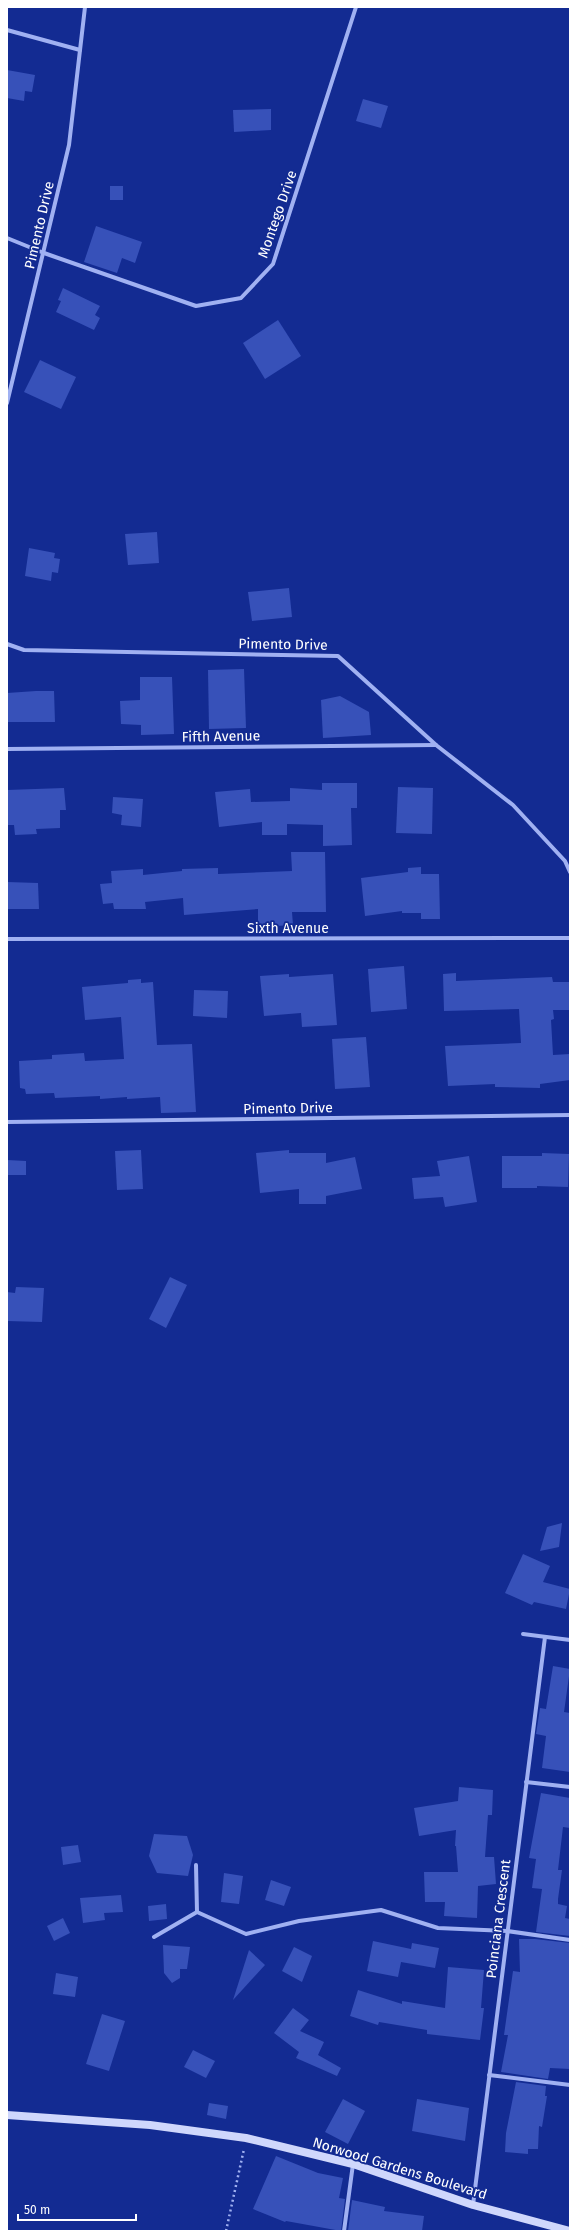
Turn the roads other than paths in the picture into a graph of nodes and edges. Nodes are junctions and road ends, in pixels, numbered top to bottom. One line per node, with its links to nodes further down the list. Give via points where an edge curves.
1 (85, 7): 4 (street, Pimento Drive)
2 (356, 7): 6 (street, Montego Drive, via 273,264 241,298 196,306)
3 (7, 30): 4 (street)
4 (80, 50): 6 (street, Pimento Drive, via 70,145)
5 (7, 238): 6 (street, Montego Drive)
6 (44, 254): 7 (street, Pimento Drive)
7 (7, 402)
8 (7, 644): 9 (street, Pimento Drive, via 24,650 338,656)
9 (436, 745): 10 (street, Fifth Avenue); 11 (street, Pimento Drive, via 513,805 565,861)
10 (7, 749)
11 (570, 872)
12 (570, 938): 13 (street, Sixth Avenue)
13 (7, 939)
14 (570, 1115): 15 (street, Pimento Drive)
15 (7, 1122)
16 (523, 1634): 17 (street)
17 (545, 1636): 18 (street); 19 (street, Poinciana Crescent)
18 (570, 1640)
19 (526, 1782): 20 (street); 23 (street, Poinciana Crescent)
20 (570, 1787)
21 (196, 1865): 22 (street)
22 (197, 1912): 23 (street, via 246,1934 299,1921 381,1910 438,1928); 24 (street)
23 (507, 1931): 25 (street); 26 (street, Poinciana Crescent)
24 (154, 1937)
25 (570, 1940)
26 (489, 2075): 27 (street); 30 (street, Poinciana Crescent)
27 (570, 2085)
28 (7, 2115): 29 (street, Norwood Gardens Boulevard, via 150,2125 246,2138)
29 (353, 2164): 30 (street, Norwood Gardens Boulevard); 31 (street)
30 (473, 2205): 32 (street, Norwood Gardens Boulevard)
31 (344, 2231)
32 (570, 2231)

